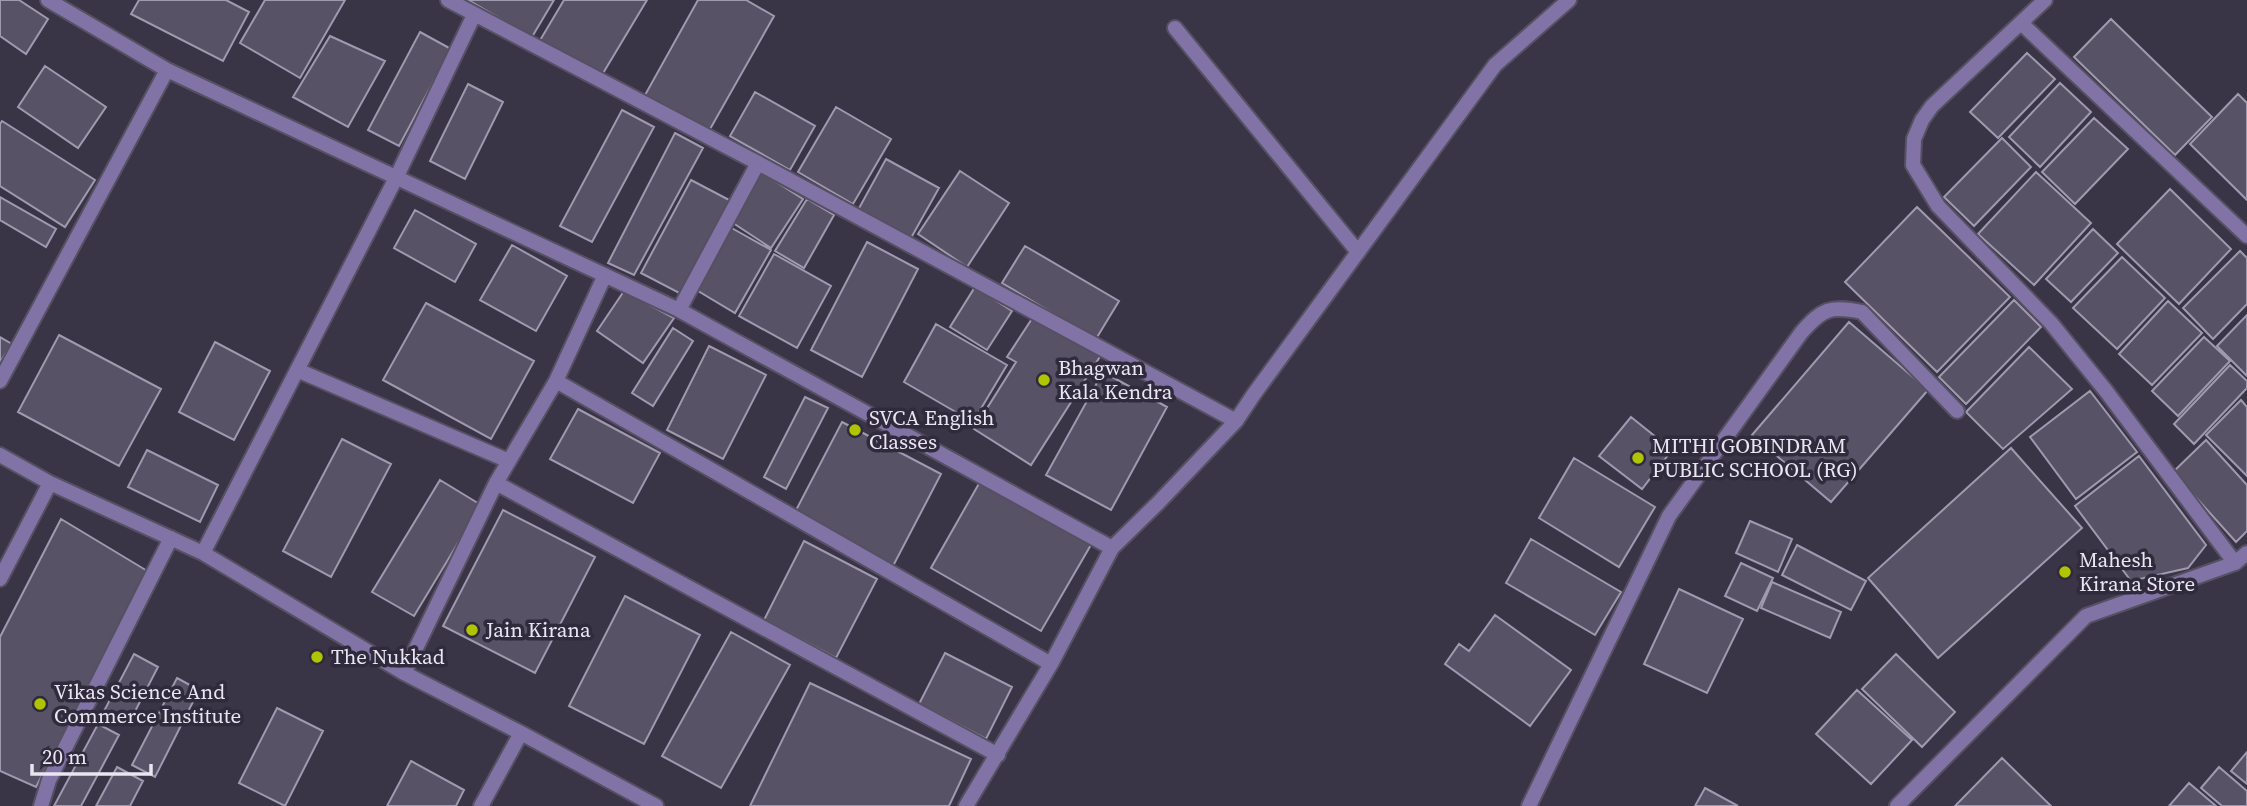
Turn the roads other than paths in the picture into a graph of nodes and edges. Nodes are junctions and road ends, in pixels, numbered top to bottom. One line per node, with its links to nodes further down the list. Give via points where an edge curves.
1 (48, 0): 8 (street)
2 (448, 0): 5 (street)
3 (1569, 0): 12 (street, via 1495,65)
4 (2045, 0): 6 (street)
5 (474, 15): 9 (street); 10 (street)
6 (2021, 23): 11 (street); 27 (street, via 1932,106 1914,139 1913,165 1938,206 2051,323)
7 (1175, 28): 12 (street)
8 (167, 70): 10 (street); 17 (street)
9 (758, 163): 14 (street); 19 (street)
10 (397, 176): 13 (street); 15 (street)
11 (2247, 236)
12 (1358, 253): 19 (street)
13 (605, 275): 14 (street); 16 (street)
14 (679, 310): 25 (street)
15 (297, 370): 21 (street); 26 (street)
16 (556, 380): 21 (street); 29 (street)
17 (0, 382)
18 (1957, 411): 37 (street, via 1862,312 1840,307 1819,313 1669,516)
19 (1236, 421): 25 (street)
20 (0, 455): 22 (street)
21 (509, 461): 23 (street)
22 (50, 483): 24 (street); 28 (street)
23 (496, 483): 30 (street); 32 (street)
24 (172, 538): 26 (street); 33 (street, via 49,780)
25 (1112, 548): 29 (street)
26 (203, 552): 30 (street)
27 (2241, 558): 38 (street, via 2086,615)
28 (0, 579)
29 (1051, 664): 32 (street)
30 (404, 673): 31 (street)
31 (521, 733): 34 (street); 35 (street)
32 (998, 755): 36 (street)
33 (41, 806)
34 (481, 806)
35 (656, 806)
36 (967, 806)
37 (1529, 806)
38 (1897, 806)

